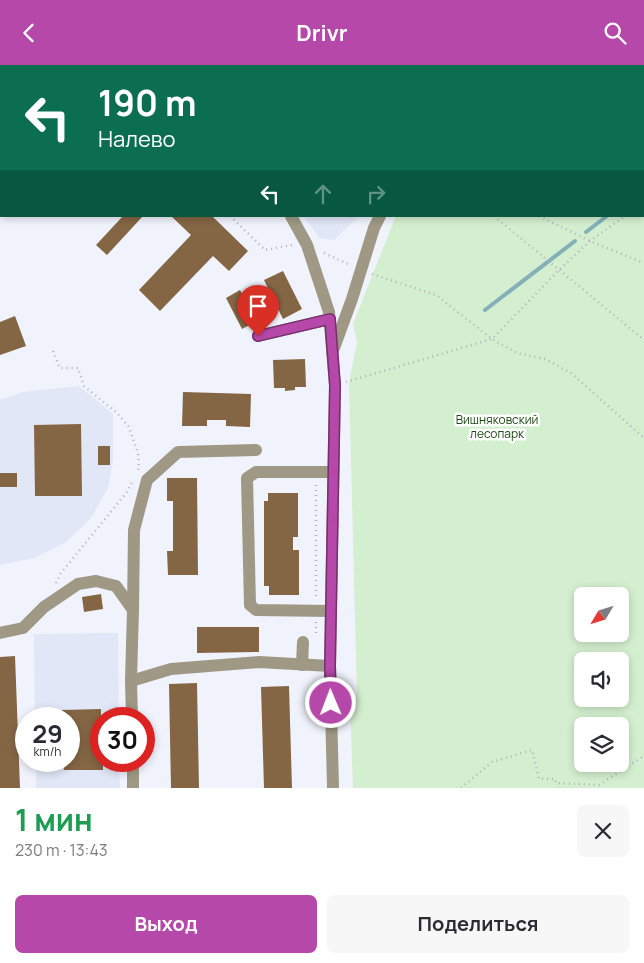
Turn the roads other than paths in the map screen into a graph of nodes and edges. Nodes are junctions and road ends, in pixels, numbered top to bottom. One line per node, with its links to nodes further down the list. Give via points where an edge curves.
1 (380, 217): 5 (street)
2 (296, 218): 3 (street)
3 (330, 319): 4 (street); 5 (street)
4 (258, 336)
5 (333, 351): 7 (street)
6 (256, 450): 8 (street, via 178,452 147,480 134,530)
7 (333, 472): 9 (street); 9 (street, via 256,472 247,478 250,605 256,610)
8 (133, 610): 10 (street, via 116,586 96,581 78,584 44,607 23,628); 14 (street)
9 (331, 611): 13 (street)
10 (0, 633)
11 (303, 642): 12 (street)
12 (302, 665): 13 (street); 14 (street, via 259,662 171,669)
13 (330, 666): 18 (street)
14 (131, 681): 15 (street)
15 (132, 707)
16 (133, 772): 17 (street)
17 (133, 788)
18 (333, 788)

